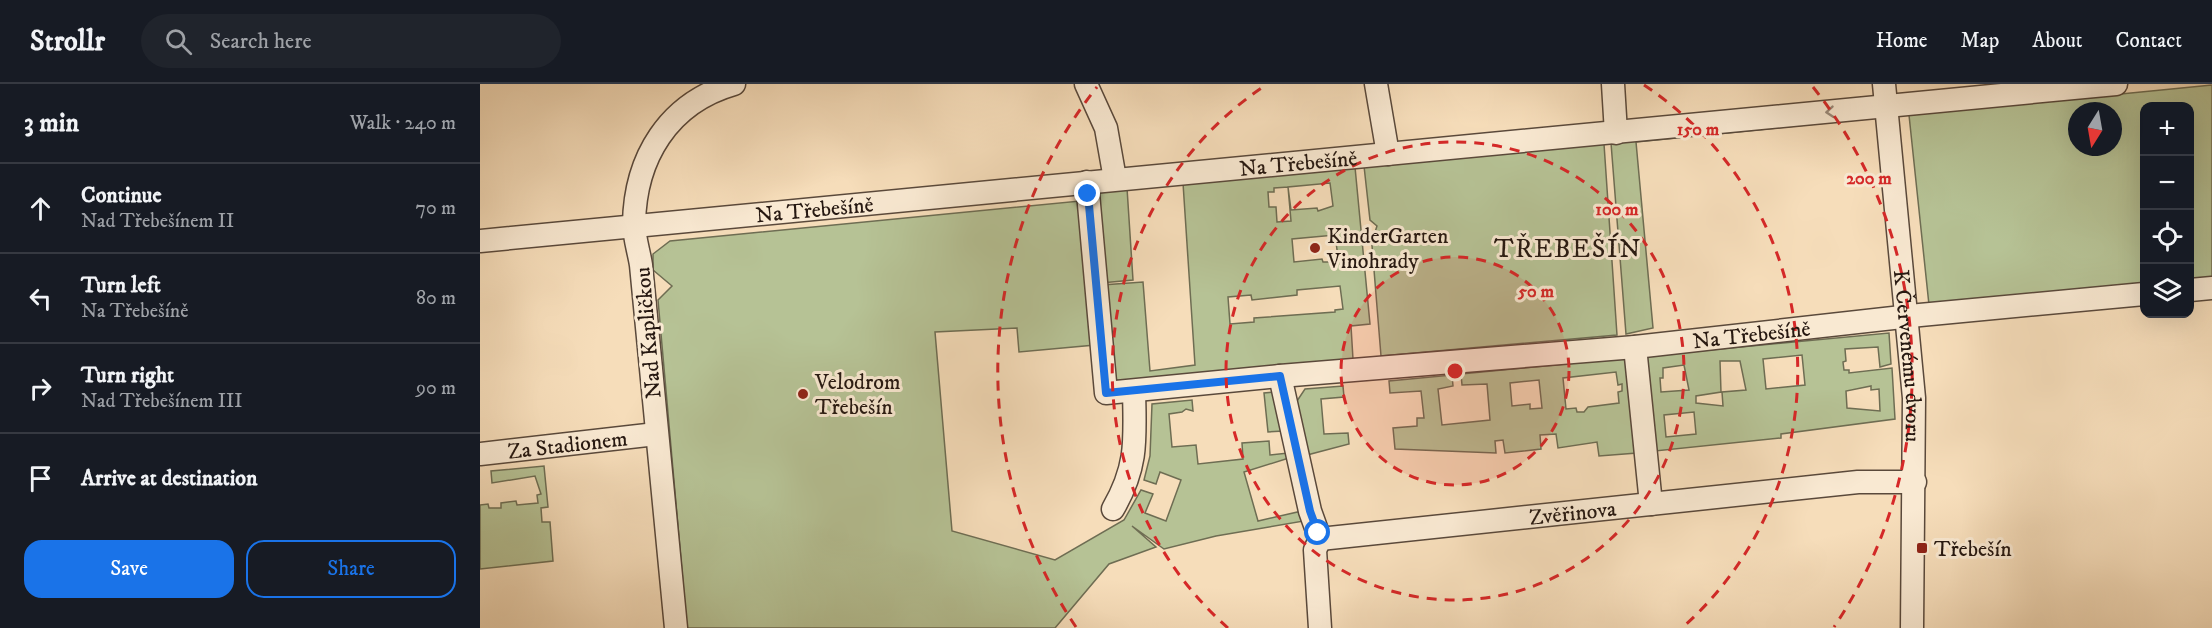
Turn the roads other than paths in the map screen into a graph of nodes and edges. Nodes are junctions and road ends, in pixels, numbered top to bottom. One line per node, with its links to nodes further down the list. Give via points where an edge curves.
1 (734, 84): 12 (street, Nad Kapličkou, via 717,89 672,119 648,152 638,181)
2 (1086, 84): 10 (street, via 1107,129)
3 (1376, 84): 9 (street)
4 (1613, 84): 8 (street)
5 (1884, 84): 7 (street, K Červenému dvoru)
6 (2116, 84): 7 (street, Na Třebešíně)
7 (1888, 106): 8 (street, Na Třebešíně, one-way to 8); 17 (street, K Červenému dvoru)
8 (1616, 133): 9 (street, Na Třebešíně)
9 (1388, 153): 10 (street, Na Třebešíně)
10 (1114, 179): 11 (street, Na Třebešíně)
11 (1087, 182): 12 (street, Na Třebešíně); 20 (street, Na Třebešíně, via 1106,393)
12 (634, 226): 13 (street, Na Třebešíně); 21 (street, Nad Kapličkou)
13 (480, 241)
14 (2212, 288): 15 (street)
15 (2194, 290)
16 (2140, 294): 17 (street, Na Třebešíně)
17 (1908, 316): 18 (street, Na Třebešíně); 23 (street, K Červenému dvoru)
18 (1635, 347): 19 (street, Na Třebešíně); 24 (street)
19 (1280, 376): 20 (street, Na Třebešíně); 26 (street, via 1310,511)
20 (1134, 391): 25 (street, via 1136,448 1125,487)
21 (656, 434): 22 (street, Za Stadionem); 27 (street, Nad Kapličkou)
22 (480, 454)
23 (1915, 482): 24 (street, Zvěřinova, via 1858,482); 29 (street, K Červenému dvoru)
24 (1651, 504): 26 (street, Zvěřinova)
25 (1113, 509)
26 (1320, 539): 28 (street, via 1315,550)
27 (676, 628)
28 (1320, 628)
29 (1912, 628)

